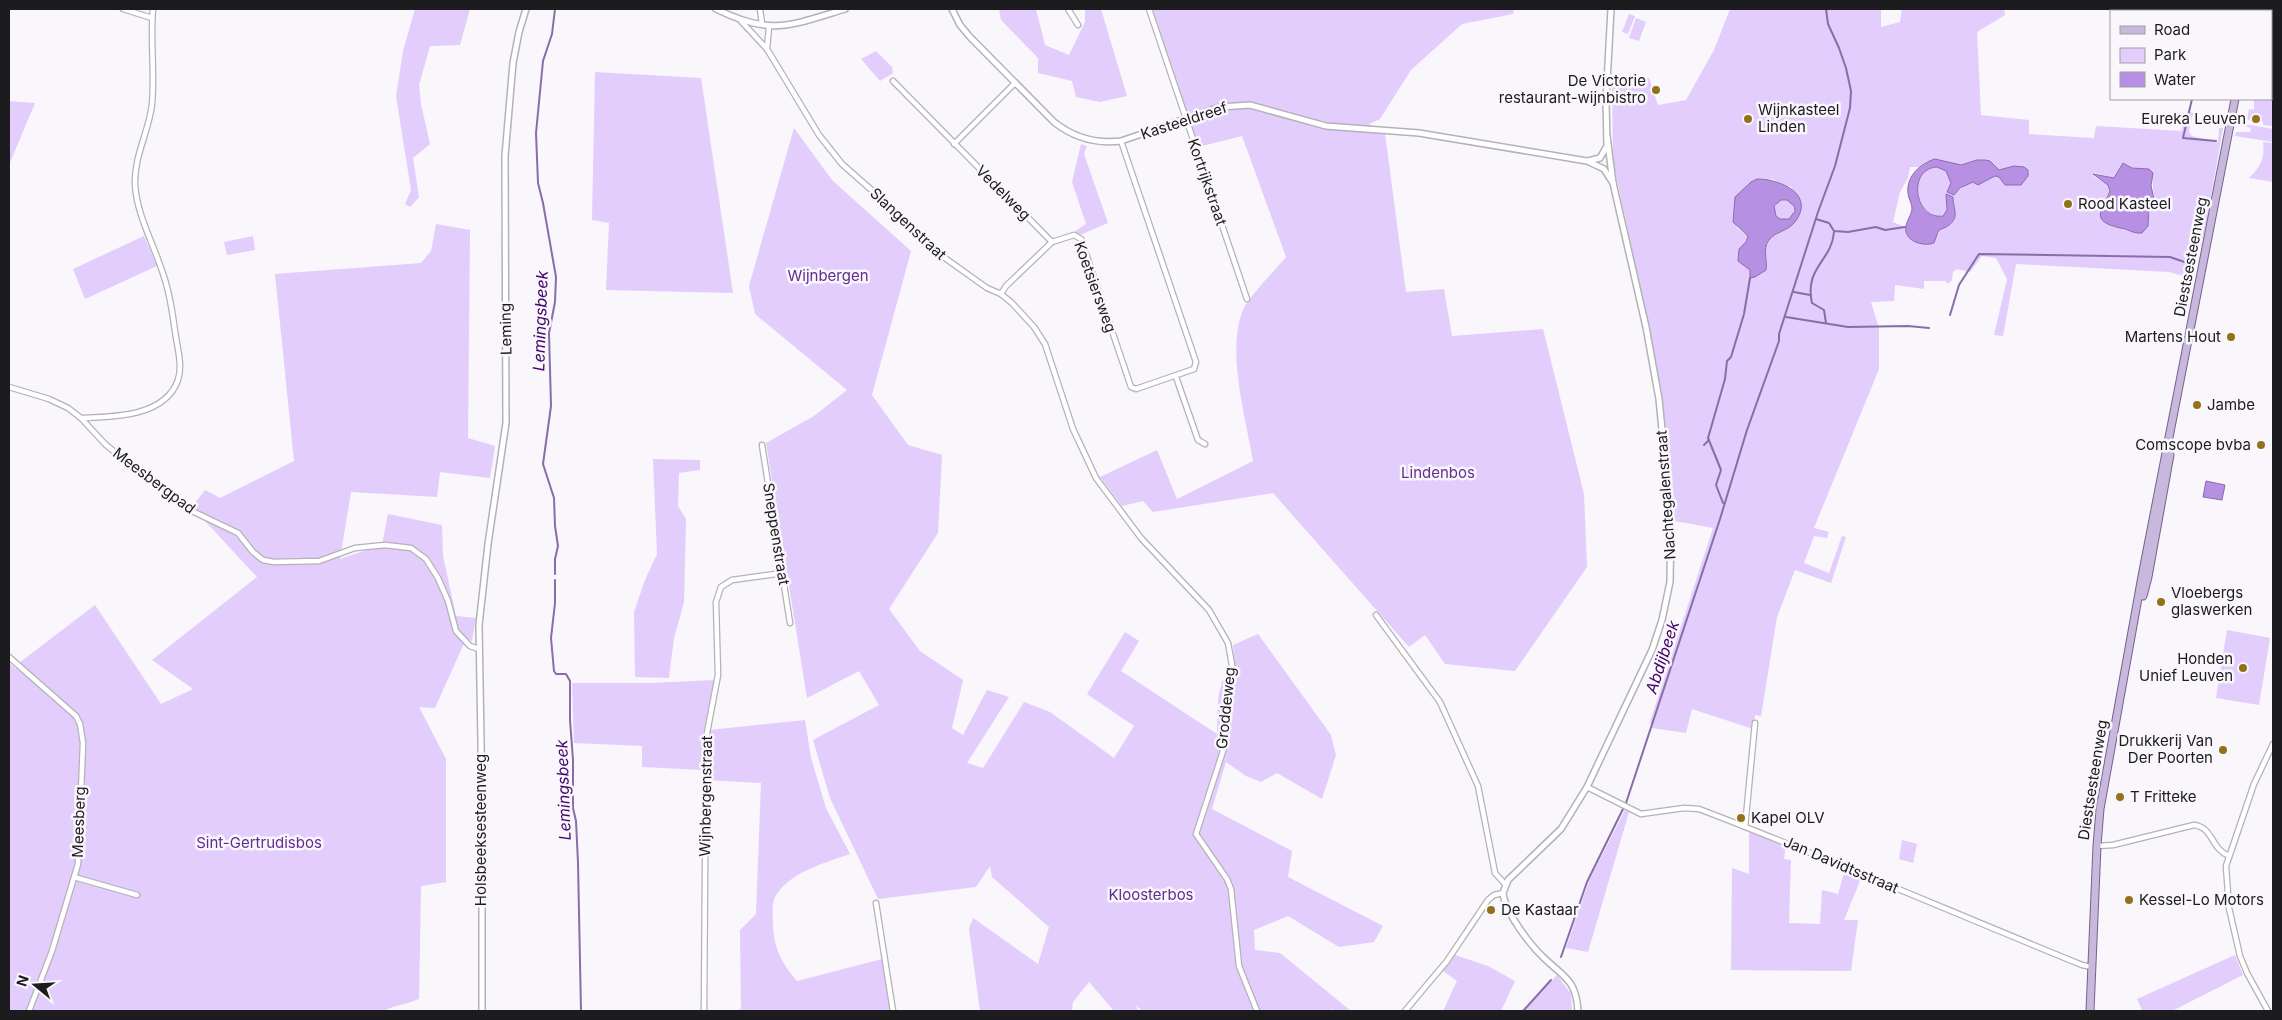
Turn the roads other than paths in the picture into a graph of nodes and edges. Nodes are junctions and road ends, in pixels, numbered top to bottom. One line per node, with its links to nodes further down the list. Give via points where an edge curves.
1 (123, 9): 11 (street)
2 (153, 9): 11 (street)
3 (526, 9): 40 (street, Leming, via 513,63 506,156 506,423 487,554)
4 (716, 9): 12 (street, Slangenstraat)
5 (760, 9): 13 (street)
6 (845, 9): 15 (street, via 796,24)
7 (952, 9): 18 (street, Kasteeldreef, via 965,31)
8 (1068, 9): 14 (street)
9 (1149, 9): 20 (street, Kortrijkstraat)
10 (1611, 9): 23 (street, Nachtegalenstraat, via 1607,91 1607,136 1611,150)
11 (152, 18): 33 (street, via 152,105 140,147 136,186 138,206 170,299 179,360 178,380 170,394 139,412)
12 (741, 21): 13 (street); 16 (street, Slangenstraat)
13 (762, 24): 15 (street)
14 (1078, 25)
15 (769, 27): 16 (street)
16 (767, 49): 29 (street, Slangenstraat, via 818,135 838,160 928,246 987,288)
17 (892, 81): 22 (street, Vedelweg)
18 (1015, 82): 21 (street, Kasteeldreef, via 1063,130 1096,142); 22 (street)
19 (2235, 100): 46 (main road, Diestsesteenweg, via 2142,576 2103,792)
20 (1186, 119): 21 (street, Kasteeldreef); 24 (street, Kasteeldreef, via 1236,104 1259,106 1326,126 1419,133); 30 (street, Kortrijkstraat)
21 (1122, 141): 31 (street, Koetsiersweg, via 1196,362 1194,369)
22 (954, 144): 28 (street, Vedelweg)
23 (1604, 157): 24 (street, Kasteeldreef); 25 (street, Nachtegalenstraat, via 1612,161); 26 (street, Nachtegalenstraat)
24 (1587, 161): 26 (street, Kasteeldreef)
25 (1610, 166): 26 (street); 27 (street, Nachtegalenstraat)
26 (1602, 168): 27 (street, Nachtegalenstraat)
27 (1613, 183): 44 (street, Nachtegalenstraat, via 1659,399 1672,558 1667,599 1652,650)
28 (1052, 242): 29 (street, Koetsiersweg); 31 (street, Koetsiersweg, via 1074,235 1081,239 1131,387 1136,389)
29 (1001, 294): 36 (street, Slangenstraat, via 1041,336 1073,429 1096,478)
30 (1247, 299)
31 (1176, 377): 34 (street, via 1198,440)
32 (9, 386): 33 (street, Meesbergpad, via 49,399)
33 (81, 418): 40 (street, Meesbergpad, via 105,444 147,479 201,516 238,533 258,557 274,562 318,561 355,548 385,544 411,548 426,559 438,578 456,631 470,646)
34 (1205, 444)
35 (762, 445): 37 (street, Sneppenstraat)
36 (1111, 499): 58 (street, Groddeweg, via 1141,538 1209,610 1228,643 1232,665 1224,748 1196,834 1232,889 1239,966)
37 (783, 573): 39 (street, Sneppenstraat); 56 (street, Wijnbergenstraat, via 732,580 721,587 716,602 718,675 706,738)
38 (1376, 615): 49 (street, via 1440,702 1478,786 1495,873)
39 (790, 623)
40 (479, 649): 55 (street, Holsbeeksesteenweg)
41 (9, 657): 48 (street, Meesberg, via 64,704 80,724 83,743 79,853)
42 (1755, 723): 45 (street)
43 (2273, 744): 47 (street, via 2254,784)
44 (1588, 787): 45 (street, Jan Davidtsstraat, via 1641,814 1691,808); 49 (street, Nachtegalenstraat, via 1561,830)
45 (1745, 827): 53 (street, Jan Davidtsstraat)
46 (2097, 846): 47 (street, via 2194,825 2207,830 2218,851); 53 (main road, Diestsesteenweg)
47 (2228, 856): 62 (street, via 2228,908 2240,956)
48 (74, 877): 51 (street); 54 (street, Meesberg, via 52,951)
49 (1505, 884): 50 (street)
50 (1503, 893): 59 (street, via 1488,900 1447,961); 60 (street, via 1512,916 1534,948 1564,974 1576,992)
51 (137, 895)
52 (876, 902): 57 (street)
53 (2092, 967): 61 (main road, Diestsesteenweg)
54 (29, 1011)
55 (482, 1011)
56 (704, 1011)
57 (894, 1011)
58 (1257, 1011)
59 (1404, 1011)
60 (1578, 1011)
61 (2090, 1011)
62 (2268, 1011)

